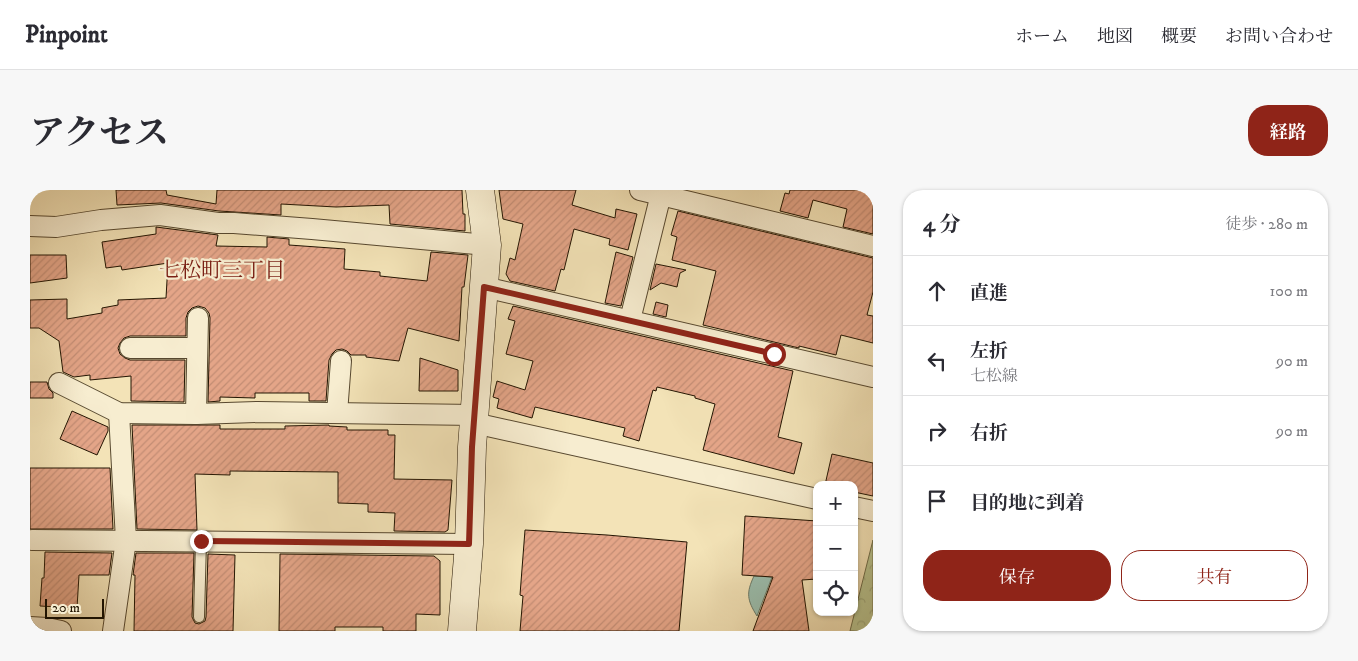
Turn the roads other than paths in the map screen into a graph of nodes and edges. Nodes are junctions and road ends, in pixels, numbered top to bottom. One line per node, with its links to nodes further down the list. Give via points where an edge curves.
1 (480, 190): 5 (street)
2 (640, 190): 3 (street)
3 (661, 192): 6 (street); 9 (street)
4 (30, 226): 5 (street, via 56,227 160,215 218,224)
5 (487, 245): 7 (street)
6 (873, 246)
7 (484, 287): 9 (street); 18 (street)
8 (198, 318): 11 (street)
9 (630, 320): 13 (street)
10 (130, 348): 11 (street)
11 (197, 348): 17 (street)
12 (341, 361): 16 (street)
13 (873, 377)
14 (59, 383): 15 (street)
15 (119, 413): 17 (street); 23 (street)
16 (337, 413): 17 (street); 18 (street)
17 (196, 414)
18 (475, 419): 19 (street); 25 (street)
19 (813, 498)
20 (858, 508): 21 (street)
21 (873, 511)
22 (32, 540): 23 (street)
23 (126, 540): 24 (street); 29 (street)
24 (201, 541): 25 (street); 26 (lane)
25 (469, 544): 30 (street)
26 (199, 618)
27 (30, 627): 28 (street)
28 (60, 631)
29 (113, 631)
30 (462, 631)

